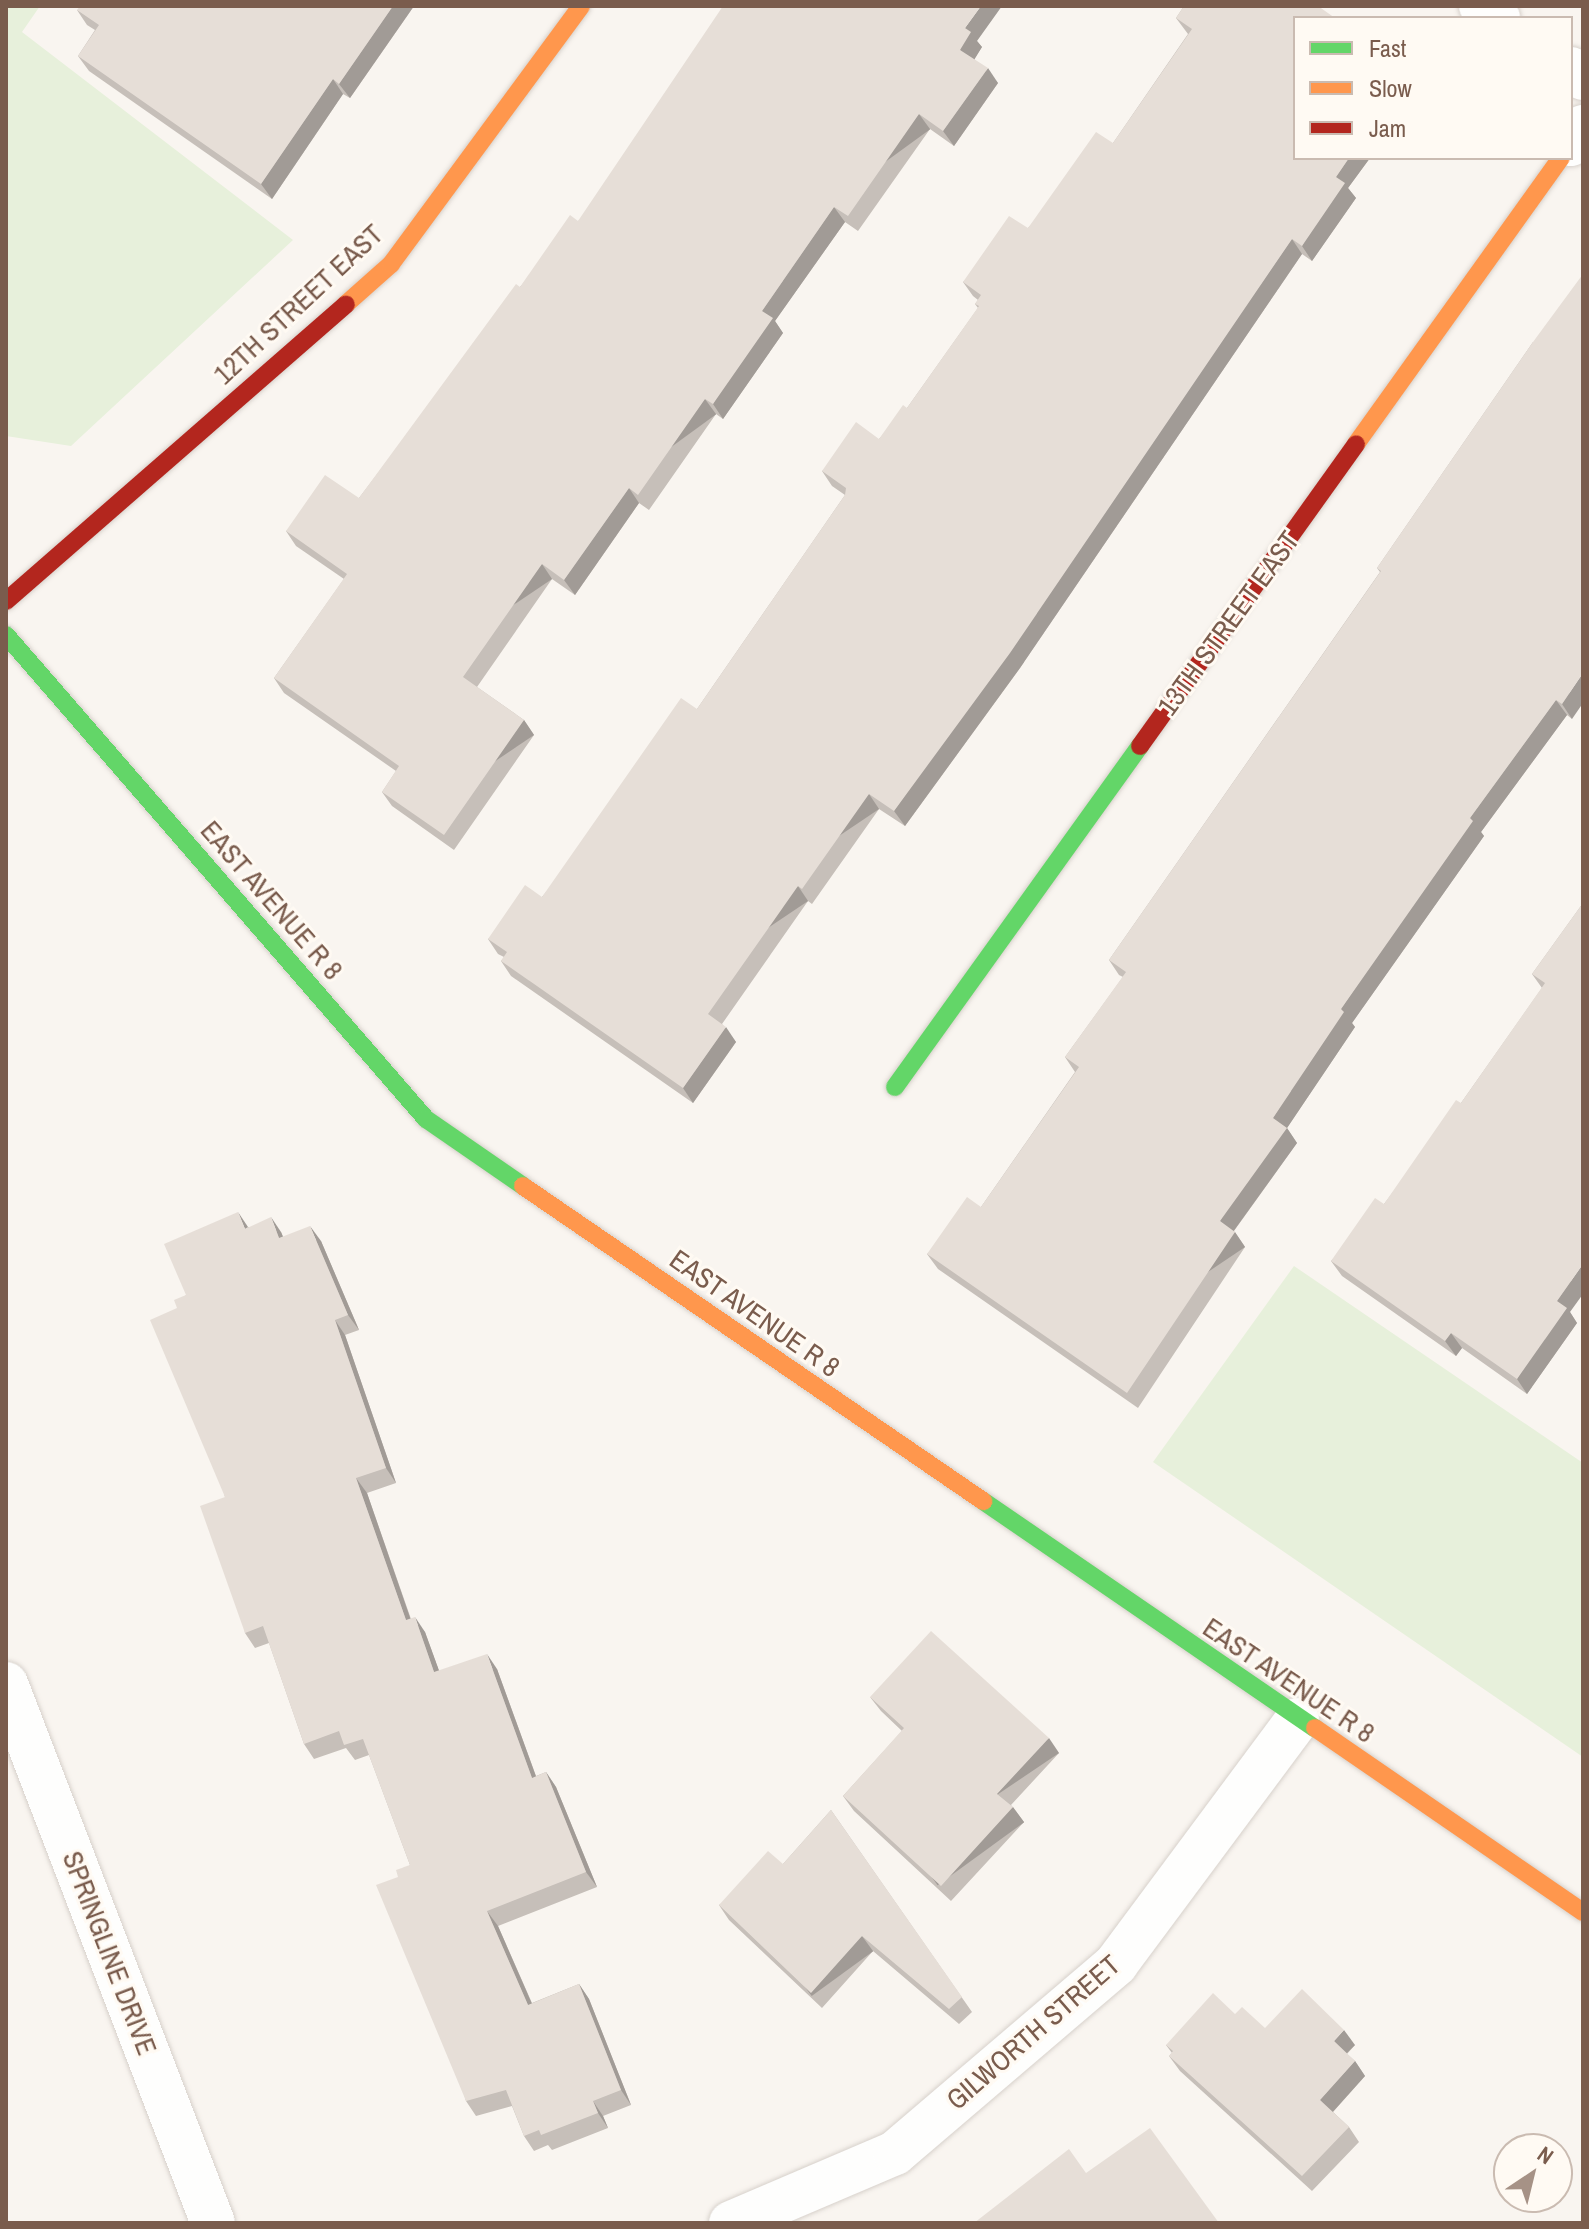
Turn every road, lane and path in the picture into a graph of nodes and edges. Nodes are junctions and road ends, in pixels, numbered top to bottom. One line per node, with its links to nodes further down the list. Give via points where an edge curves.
1 (581, 6): 3 (street, 12TH STREET EAST, via 391,264)
2 (1560, 160): 5 (street, 13TH STREET EAST)
3 (6, 601)
4 (6, 635): 7 (street, EAST AVENUE R 8, via 426,1119)
5 (895, 1087)
6 (6, 1684): 9 (street, SPRINGLINE DRIVE)
7 (1297, 1720): 8 (street, EAST AVENUE R 8); 10 (street, GILWORTH STREET, via 1116,1964 895,2153)
8 (1583, 1912)
9 (213, 2223)
10 (731, 2223)

